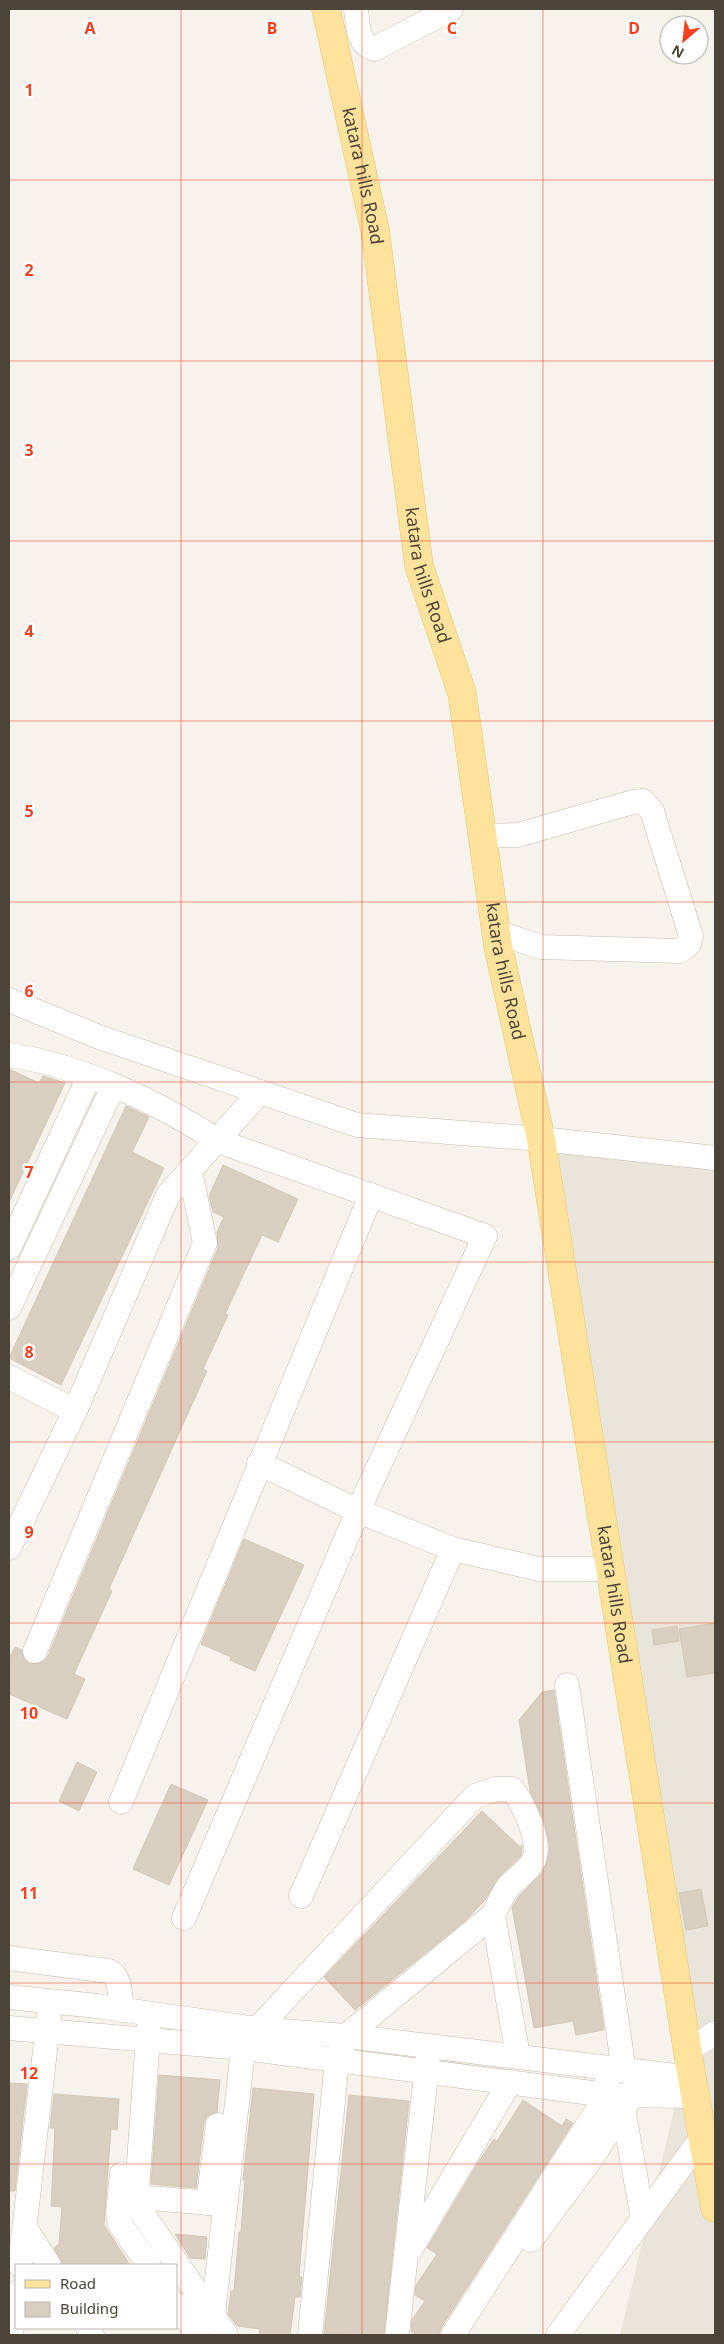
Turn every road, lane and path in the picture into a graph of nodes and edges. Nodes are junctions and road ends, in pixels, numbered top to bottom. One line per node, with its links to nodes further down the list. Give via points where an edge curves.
1 (326, 9): 4 (main road, katara hills Road, via 375,230 419,566 462,693)
2 (356, 9): 3 (street, via 361,38 367,47 374,49)
3 (451, 9)
4 (482, 836): 5 (main road, katara hills Road); 5 (street, via 518,835 643,801 652,811 692,936 689,944 680,951 541,947)
5 (496, 932): 11 (main road, katara hills Road)
6 (9, 1000): 10 (street, via 99,1037)
7 (9, 1055): 8 (street, via 27,1057)
8 (89, 1077): 9 (street); 16 (street)
9 (114, 1087): 12 (street, via 181,1117); 17 (street)
10 (260, 1092): 11 (street, via 356,1125); 12 (street)
11 (541, 1139): 13 (street); 24 (main road, katara hills Road)
12 (218, 1141): 14 (street); 15 (street)
13 (715, 1158)
14 (190, 1171): 19 (street, via 168,1195); 25 (street, via 205,1243)
15 (371, 1194): 20 (street); 21 (street, via 484,1236)
16 (9, 1248)
17 (9, 1308)
18 (9, 1377): 19 (street)
19 (75, 1411): 22 (street)
20 (259, 1463): 21 (street); 27 (street)
21 (358, 1511): 23 (street); 30 (street)
22 (9, 1548)
23 (453, 1549): 24 (street, via 539,1569); 28 (street)
24 (610, 1569): 43 (main road, katara hills Road)
25 (35, 1651)
26 (567, 1685): 46 (street)
27 (121, 1802)
28 (301, 1896)
29 (493, 1915): 39 (street); 41 (street, via 507,1889 533,1862 537,1850 533,1830 520,1799 512,1789 496,1789 475,1796); 44 (street)
30 (184, 1918)
31 (9, 1958): 34 (street, via 114,1973)
32 (9, 1997): 33 (street)
33 (50, 2001): 34 (street); 37 (street)
34 (122, 2010): 35 (street)
35 (150, 2014): 40 (street); 41 (street)
36 (9, 2028): 37 (street)
37 (48, 2031): 40 (street); 56 (street)
38 (715, 2033): 43 (street)
39 (346, 2036): 41 (street); 42 (street); 45 (street)
40 (140, 2038): 41 (street); 52 (street); 60 (street, via 118,2214 120,2224)
41 (243, 2038): 45 (street); 53 (street)
42 (429, 2046): 44 (street); 47 (street)
43 (688, 2050): 49 (main road, katara hills Road)
44 (518, 2056): 46 (street)
45 (338, 2060): 47 (street); 69 (street)
46 (624, 2071): 49 (street); 50 (street); 50 (street)
47 (426, 2073): 48 (street); 57 (street)
48 (510, 2082): 50 (street); 57 (street)
49 (694, 2087): 50 (street); 51 (main road, katara hills Road)
50 (620, 2100): 55 (street); 62 (street, via 593,2156); 71 (street)
51 (702, 2136): 54 (main road, katara hills Road); 55 (street)
52 (136, 2197): 53 (street); 61 (street, via 136,2204)
53 (217, 2204): 66 (street)
54 (715, 2208)
55 (643, 2219): 72 (street)
56 (25, 2228): 58 (street); 59 (street)
57 (406, 2258): 70 (street)
58 (20, 2264)
59 (48, 2264)
60 (148, 2264)
61 (175, 2264)
62 (511, 2267)
63 (178, 2268): 66 (street)
64 (15, 2301): 67 (street)
65 (178, 2307): 68 (street)
66 (220, 2325)
67 (11, 2335)
68 (198, 2335)
69 (310, 2335)
70 (397, 2335)
71 (453, 2335)
72 (558, 2335)

